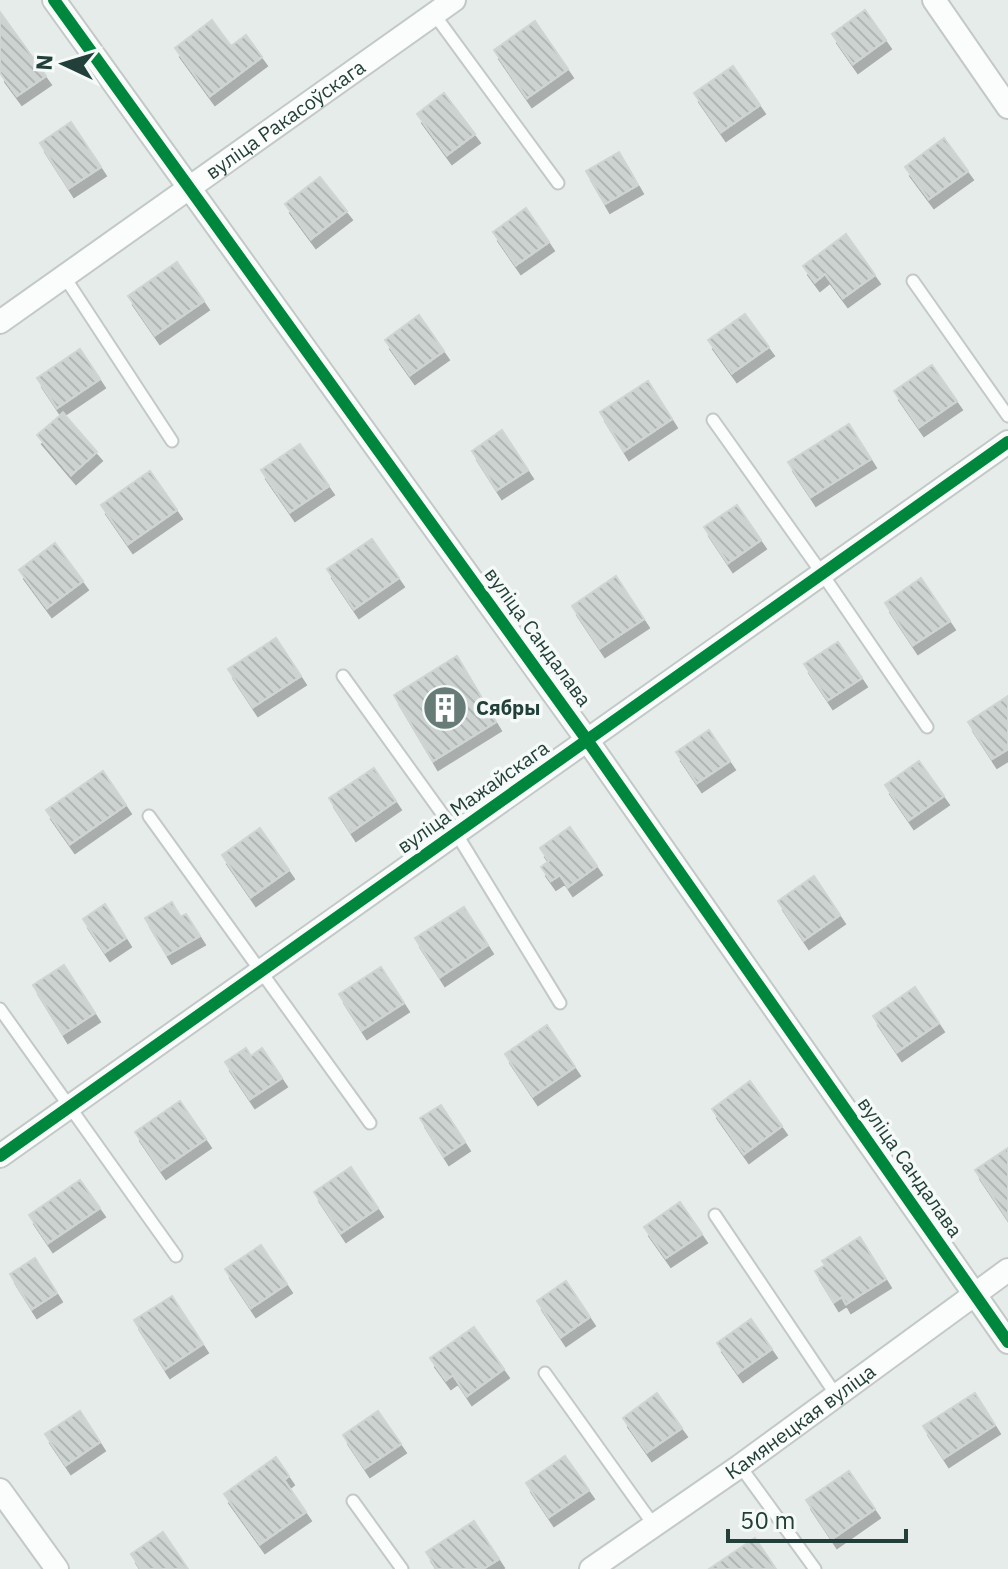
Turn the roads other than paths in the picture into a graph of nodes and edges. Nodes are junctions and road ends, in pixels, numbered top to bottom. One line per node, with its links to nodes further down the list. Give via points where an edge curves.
1 (54, 0): 7 (street, вуліца Сандалава)
2 (454, 0): 4 (street, вуліца Ракасоўскага)
3 (934, 0): 5 (street)
4 (434, 14): 6 (lane); 7 (street, вуліца Ракасоўскага)
5 (1008, 107)
6 (558, 183)
7 (189, 187): 8 (street, вуліца Ракасоўскага); 18 (street, вуліца Сандалава)
8 (64, 276): 10 (street, вуліца Ракасоўскага); 13 (lane)
9 (913, 281): 11 (lane)
10 (0, 322)
11 (1008, 416)
12 (713, 420): 15 (lane)
13 (172, 441)
14 (1008, 442): 15 (street, вуліца Мажайскага)
15 (821, 572): 17 (lane); 18 (street, вуліца Мажайскага)
16 (343, 676): 20 (lane)
17 (927, 727)
18 (587, 740): 20 (street, вуліца Мажайскага); 30 (street, вуліца Сандалава)
19 (149, 816): 21 (lane)
20 (456, 833): 21 (street, вуліца Мажайскага); 22 (lane)
21 (262, 972): 24 (street, вуліца Мажайскага); 25 (lane)
22 (560, 1003)
23 (0, 1009): 24 (lane)
24 (71, 1107): 26 (street, вуліца Мажайскага); 28 (lane)
25 (370, 1123)
26 (0, 1156)
27 (715, 1215): 33 (lane)
28 (176, 1256)
29 (1008, 1270): 30 (street, Камянецкая вуліца)
30 (974, 1293): 31 (street, вуліца Сандалава); 33 (street, Камянецкая вуліца)
31 (1008, 1342)
32 (545, 1373): 37 (lane)
33 (836, 1395): 34 (street, Камянецкая вуліца)
34 (740, 1466): 37 (street, Камянецкая вуліца); 41 (lane)
35 (0, 1490): 38 (street)
36 (353, 1501): 39 (lane)
37 (653, 1524): 40 (street, Камянецкая вуліца)
38 (57, 1569)
39 (402, 1569)
40 (591, 1569)
41 (815, 1569)

